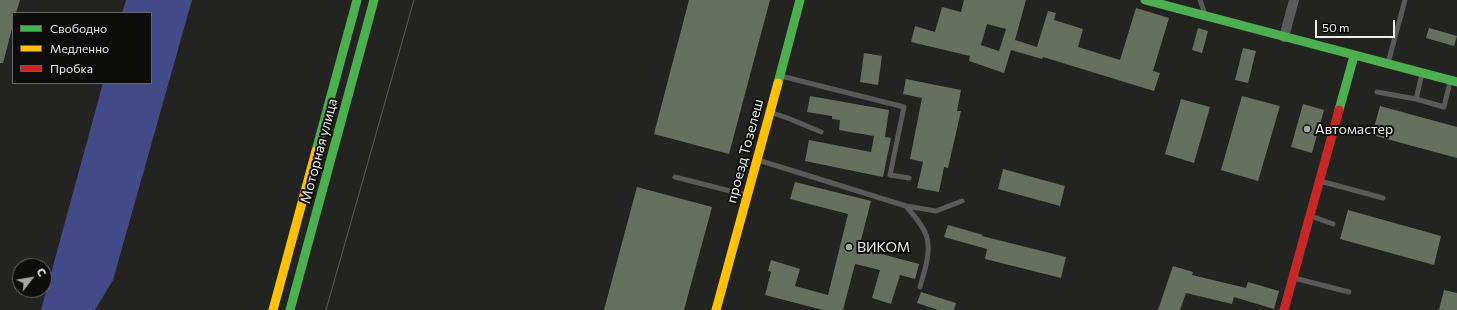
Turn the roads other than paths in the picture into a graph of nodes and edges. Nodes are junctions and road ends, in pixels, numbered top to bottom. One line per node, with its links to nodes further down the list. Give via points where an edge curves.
1 (357, 0): 19 (street, Моторная улица)
2 (374, 0): 20 (street, Моторная улица)
3 (800, 0): 13 (street, проезд Тозелеш)
4 (1145, 0): 8 (street)
5 (1200, 0): 8 (lane)
6 (1294, 0): 9 (street)
7 (1405, 0): 11 (lane)
8 (1206, 16): 9 (street)
9 (1284, 37): 10 (street)
10 (1354, 56): 11 (street); 24 (street)
11 (1388, 65): 12 (street)
12 (1423, 74): 14 (street); 16 (lane)
13 (780, 75): 17 (street, проезд Тозелеш); 23 (lane, via 904,107 890,174)
14 (1454, 82): 16 (lane, via 1444,107)
15 (1376, 92): 16 (lane)
16 (1416, 99)
17 (770, 112): 18 (lane); 21 (street, проезд Тозелеш)
18 (821, 132)
19 (319, 141): 20 (street); 34 (street, Моторная улица)
20 (335, 145): 35 (street, Моторная улица)
21 (757, 160): 25 (street, проезд Тозелеш); 28 (lane)
22 (675, 177): 25 (lane)
23 (909, 178)
24 (1320, 180): 26 (lane); 29 (street)
25 (748, 195): 36 (street, проезд Тозелеш)
26 (1383, 198)
27 (962, 201): 28 (lane, via 936,211)
28 (906, 206): 32 (lane, via 927,237 928,254)
29 (1310, 216): 30 (lane); 31 (street)
30 (1333, 224)
31 (1293, 278): 33 (lane); 37 (street)
32 (920, 287)
33 (1349, 292)
34 (273, 310)
35 (290, 310)
36 (716, 310)
37 (1284, 310)

